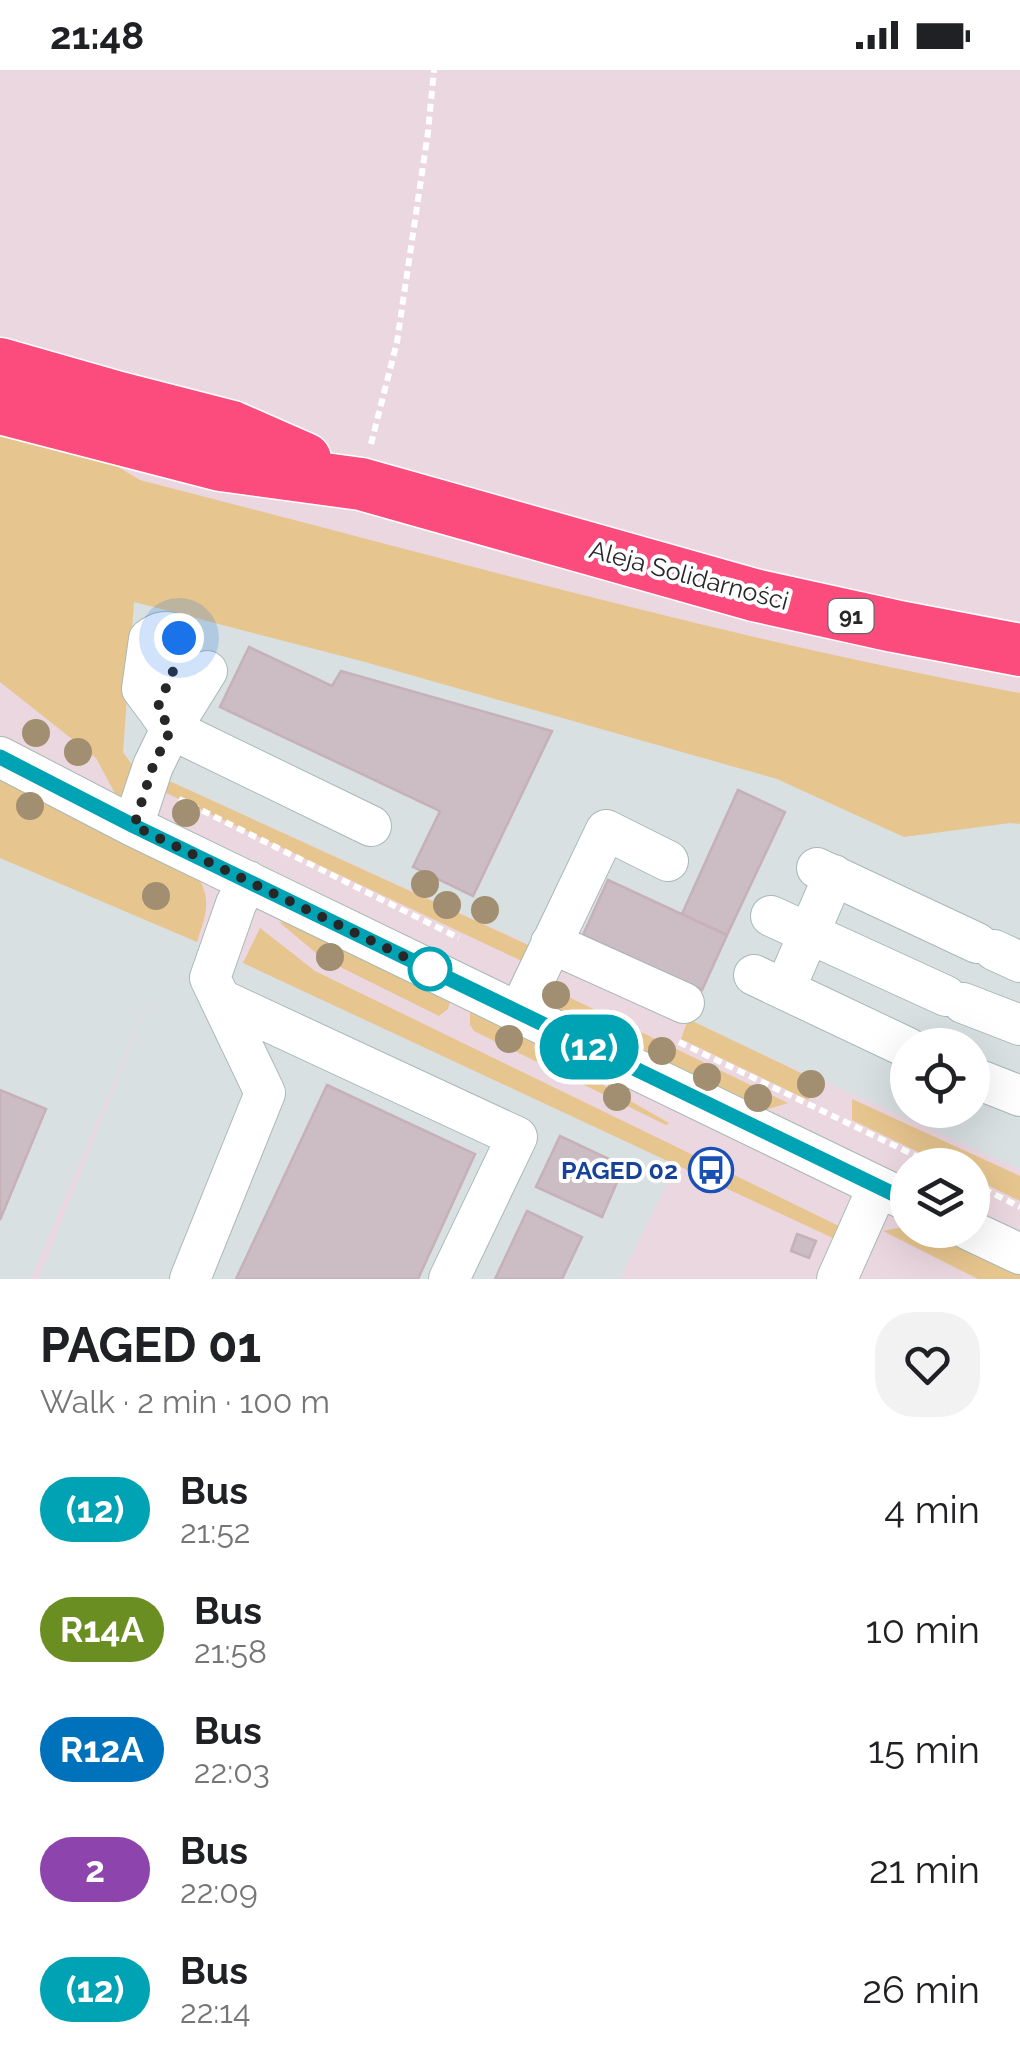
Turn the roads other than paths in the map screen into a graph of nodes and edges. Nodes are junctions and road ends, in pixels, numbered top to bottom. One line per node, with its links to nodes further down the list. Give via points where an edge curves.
1 (0, 364): 3 (main road, 91)
2 (0, 408): 3 (main road, 91)
3 (122, 420): 4 (main road, Aleja Solidarności / 91, via 232,426 361,484 754,594)
4 (1020, 650)
5 (207, 672): 6 (street)
6 (164, 719): 8 (street); 9 (street)
7 (0, 757): 8 (street)
8 (134, 826): 11 (street)
9 (371, 826)
10 (668, 861): 14 (street, via 606,830)
11 (248, 881): 16 (street, via 210,978); 17 (street)
12 (771, 916): 13 (street)
13 (809, 934): 15 (street, via 826,872); 19 (street); 21 (street, via 770,982)
14 (551, 944): 17 (street); 18 (street)
15 (997, 951)
16 (222, 1000): 20 (street); 24 (street)
17 (519, 1012): 25 (street)
18 (678, 1021)
19 (1020, 1025)
20 (297, 1035): 24 (street); 30 (street, via 517,1138)
21 (890, 1039)
22 (990, 1081): 23 (street)
23 (1018, 1088)
24 (265, 1093): 29 (street)
25 (890, 1193)
26 (890, 1198): 31 (street)
27 (990, 1240): 28 (street)
28 (1020, 1254)
29 (190, 1279)
30 (450, 1279)
31 (836, 1279)

